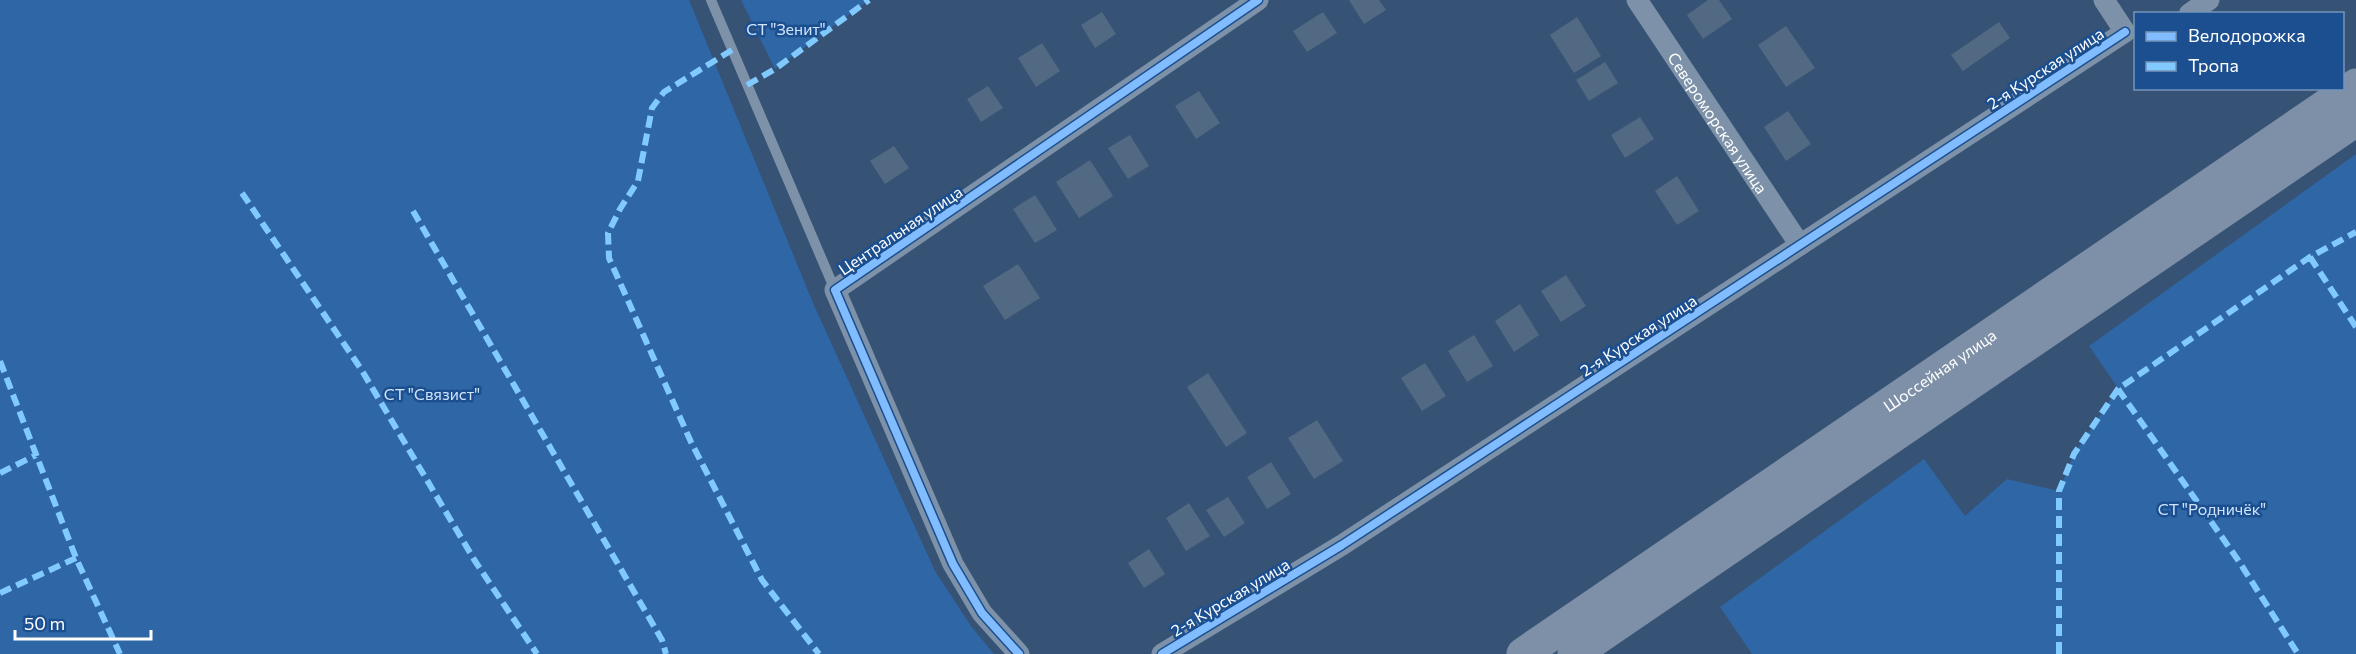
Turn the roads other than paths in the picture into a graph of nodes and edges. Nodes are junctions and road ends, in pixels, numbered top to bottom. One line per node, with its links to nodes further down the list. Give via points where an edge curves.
1 (711, 0): 11 (lane)
2 (1258, 0): 11 (street, Центральная улица)
3 (1636, 0): 10 (street, Североморская улица)
4 (2104, 0): 7 (street)
5 (2209, 0): 6 (street)
6 (2192, 12)
7 (2130, 33): 10 (street, 2-я Курская улица)
8 (2356, 85): 14 (highway, Шоссейная улица)
9 (2356, 120): 15 (highway, Шоссейная улица)
10 (1800, 245): 13 (street, 2-я Курская улица, via 1341,545)
11 (835, 291): 12 (street, Центральная улица, via 952,564 981,613)
12 (1019, 654)
13 (1162, 654)
14 (1523, 654)
15 (1574, 654)

